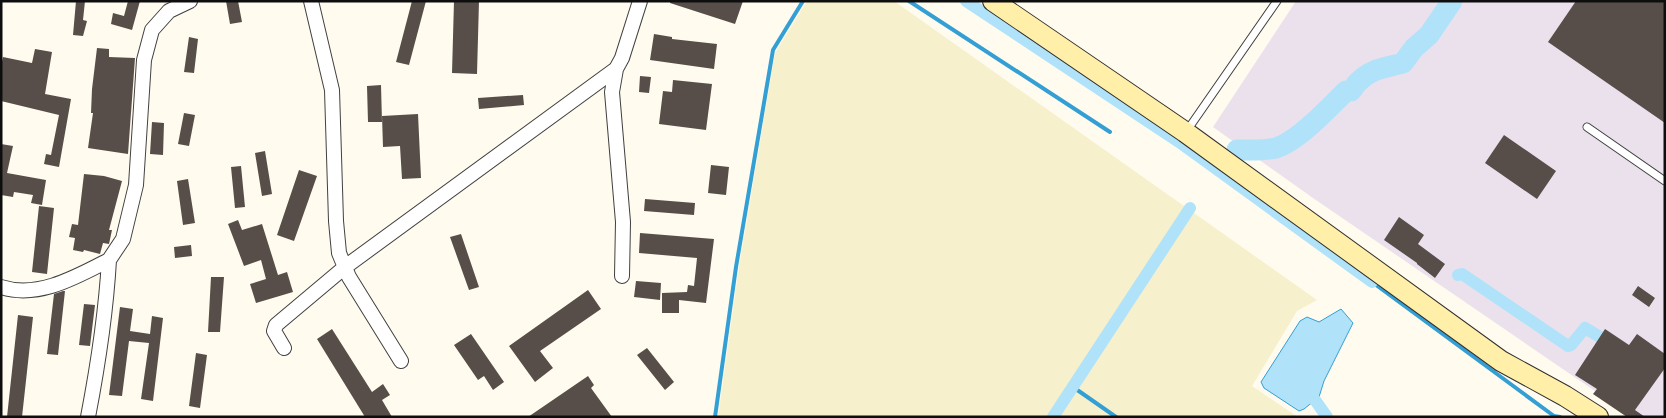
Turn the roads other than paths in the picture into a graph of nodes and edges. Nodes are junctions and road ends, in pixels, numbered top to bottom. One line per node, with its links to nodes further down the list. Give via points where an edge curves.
1 (190, 1): 10 (street, via 169,11 152,30 144,60 136,186 123,239)
2 (311, 1): 11 (street, via 332,90 336,222 339,254)
3 (640, 1): 6 (street)
4 (993, 1): 8 (main road)
5 (1277, 1): 8 (lane)
6 (616, 69): 11 (street); 12 (street, via 612,92 623,222)
7 (1587, 127): 9 (lane)
8 (1186, 132): 16 (main road, via 1500,361)
9 (1665, 181)
10 (109, 260): 13 (street, via 76,277 34,291); 17 (street)
11 (345, 267): 14 (street, via 276,325 274,331); 15 (street)
12 (622, 276)
13 (1, 287)
14 (284, 348)
15 (400, 361)
16 (1586, 414)
17 (88, 417)

